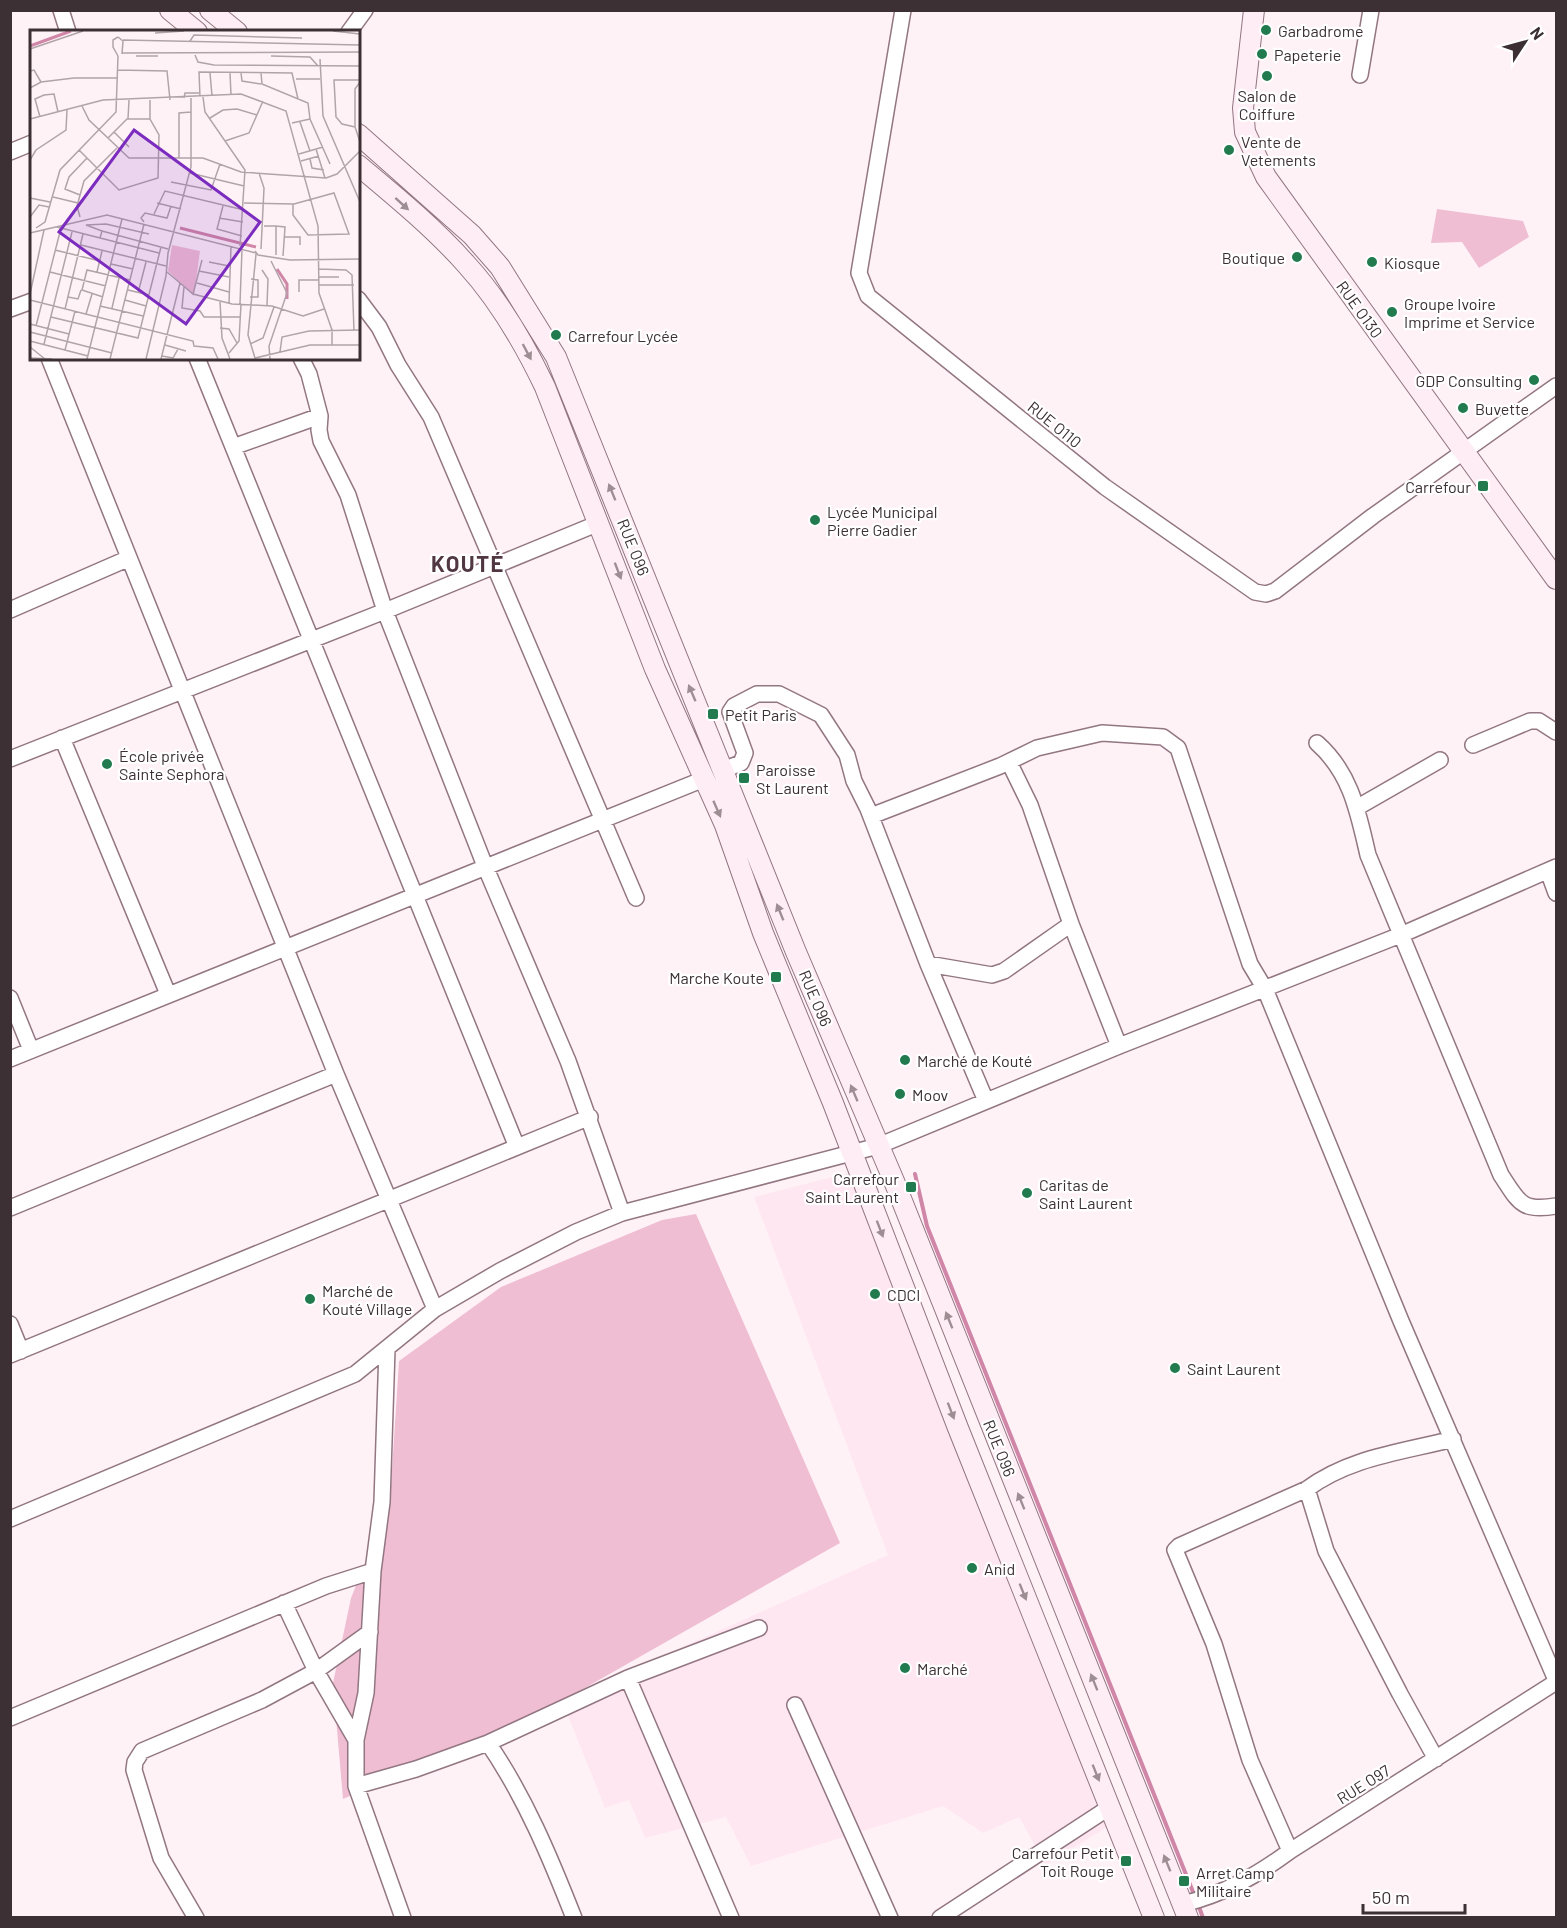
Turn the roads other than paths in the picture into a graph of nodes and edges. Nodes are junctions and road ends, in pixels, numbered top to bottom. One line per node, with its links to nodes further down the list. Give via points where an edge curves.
1 (61, 10): 8 (street)
2 (171, 10): 9 (main road)
3 (210, 10): 10 (main road)
4 (365, 10): 11 (street)
5 (903, 10): 26 (street, RUE O110, via 859,273 862,287 868,296 1105,487 1255,592 1266,594)
6 (1254, 10): 26 (main road, RUE O130, via 1243,108 1245,132 1253,153 1277,194)
7 (1371, 10): 12 (street)
8 (67, 30)
9 (195, 30)
10 (235, 30)
11 (350, 30)
12 (1360, 75)
13 (360, 136): 42 (main road, RUE O96, one-way to 13, via 556,357 500,267 472,235)
14 (30, 144): 15 (street)
15 (10, 152)
16 (360, 167): 27 (main road, RUE O96, one-way to 27, via 467,265 506,315 545,387)
17 (360, 302): 29 (street, via 431,417)
18 (30, 305): 19 (street)
19 (10, 309)
20 (50, 360): 28 (street)
21 (198, 360): 25 (street)
22 (302, 360): 24 (street)
23 (1557, 386): 26 (street)
24 (320, 416): 25 (street); 32 (street, via 321,441 348,495)
25 (233, 447): 33 (street)
26 (1464, 452): 30 (main road, RUE O130)
27 (599, 523): 29 (street); 43 (main road, RUE O96, one-way to 43, via 655,669)
28 (128, 559): 31 (street); 34 (street)
29 (495, 567): 32 (street); 46 (street)
30 (1557, 579)
31 (10, 610)
32 (385, 611): 33 (street); 47 (street)
33 (310, 641): 34 (street); 50 (street)
34 (182, 691): 36 (street); 54 (street)
35 (1557, 732): 38 (street, via 1539,721 1530,722)
36 (62, 738): 39 (street); 57 (street)
37 (1317, 743): 44 (street, via 1342,770)
38 (1473, 745)
39 (10, 759)
40 (1440, 760): 44 (street)
41 (1009, 762): 45 (street); 52 (street, via 1030,805); 56 (street, via 1037,748 1107,732 1164,737 1172,742 1178,748 1250,964)
42 (723, 770): 45 (street, via 741,763 746,753 730,712 734,706 758,694 779,694 821,716 847,756); 65 (main road, RUE O96, one-way to 42)
43 (704, 779): 46 (street); 67 (main road, RUE O96, one-way to 67)
44 (1358, 807): 53 (street, via 1368,855)
45 (871, 816): 55 (street)
46 (602, 820): 47 (street); 51 (street)
47 (485, 866): 50 (street); 64 (street)
48 (1552, 869): 49 (street); 53 (street)
49 (1557, 893)
50 (413, 895): 54 (street); 66 (street)
51 (636, 898)
52 (1071, 924): 55 (street, via 1004,971 992,975); 59 (street)
53 (1402, 933): 56 (street); 69 (street, via 1501,1175 1519,1203)
54 (286, 946): 57 (street); 62 (street)
55 (928, 964): 63 (street)
56 (1265, 989): 59 (street); 76 (street)
57 (168, 994): 60 (street)
58 (10, 998): 60 (street)
59 (1119, 1046): 63 (street)
60 (31, 1050): 61 (street)
61 (10, 1059)
62 (336, 1074): 68 (street); 70 (street)
63 (986, 1101): 65 (street)
64 (590, 1117): 66 (street); 71 (street)
65 (878, 1146): 67 (street); 94 (main road, RUE O96, one-way to 65)
66 (517, 1148): 68 (street)
67 (853, 1155): 71 (street); 92 (main road, RUE O96, one-way to 92)
68 (390, 1201): 72 (street); 75 (street)
69 (1557, 1206)
70 (10, 1208)
71 (622, 1213): 72 (street, via 536,1251)
72 (435, 1309): 74 (street)
73 (10, 1324): 75 (street)
74 (387, 1349): 78 (street, via 341,1381); 79 (street, via 382,1502)
75 (16, 1353)
76 (1452, 1439): 77 (street, via 1383,1454); 85 (street)
77 (1307, 1489): 90 (street, via 1326,1551); 93 (street, via 1175,1550 1214,1644 1250,1760)
78 (10, 1519)
79 (373, 1571): 80 (street); 82 (street)
80 (284, 1603): 83 (street); 87 (street)
81 (759, 1628): 84 (street)
82 (370, 1632): 83 (street); 88 (street, via 366,1693)
83 (316, 1671): 88 (street); 95 (street, via 262,1700 142,1751 135,1762 134,1770 161,1858)
84 (628, 1678): 89 (street); 98 (street)
85 (1557, 1681): 90 (street, RUE O97)
86 (795, 1705): 99 (street)
87 (10, 1718)
88 (356, 1740): 91 (street)
89 (488, 1743): 91 (street); 97 (street, via 507,1771 549,1854)
90 (1436, 1759): 93 (street, RUE O97)
91 (356, 1786): 96 (street)
92 (1110, 1806): 100 (street); 101 (main road, RUE O96)
93 (1290, 1851): 94 (street, RUE O97, via 1237,1886)
94 (1186, 1911)
95 (196, 1917)
96 (402, 1917)
97 (574, 1917)
98 (730, 1917)
99 (890, 1917)
100 (940, 1917)
101 (1154, 1917)

